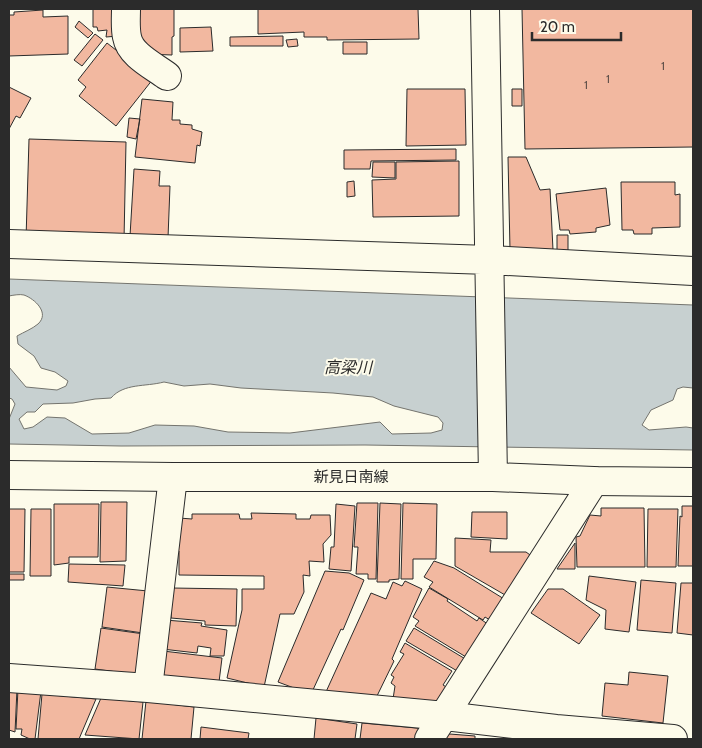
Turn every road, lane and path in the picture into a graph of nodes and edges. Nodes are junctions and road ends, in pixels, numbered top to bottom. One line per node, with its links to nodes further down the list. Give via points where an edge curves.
1 (126, 9): 3 (street, via 127,39 131,47)
2 (485, 9): 5 (street)
3 (167, 76)
4 (9, 244): 5 (street)
5 (489, 260): 6 (street); 9 (street)
6 (693, 271)
7 (9, 475): 8 (street, 新見日南線)
8 (173, 477): 9 (street, 新見日南線); 13 (street)
9 (493, 477): 10 (street, 新見日南線)
10 (594, 481): 11 (street, 新見日南線); 14 (street)
11 (693, 482)
12 (9, 678): 13 (street)
13 (148, 688): 14 (street)
14 (445, 716): 15 (street); 16 (street)
15 (429, 739)
16 (673, 739)

